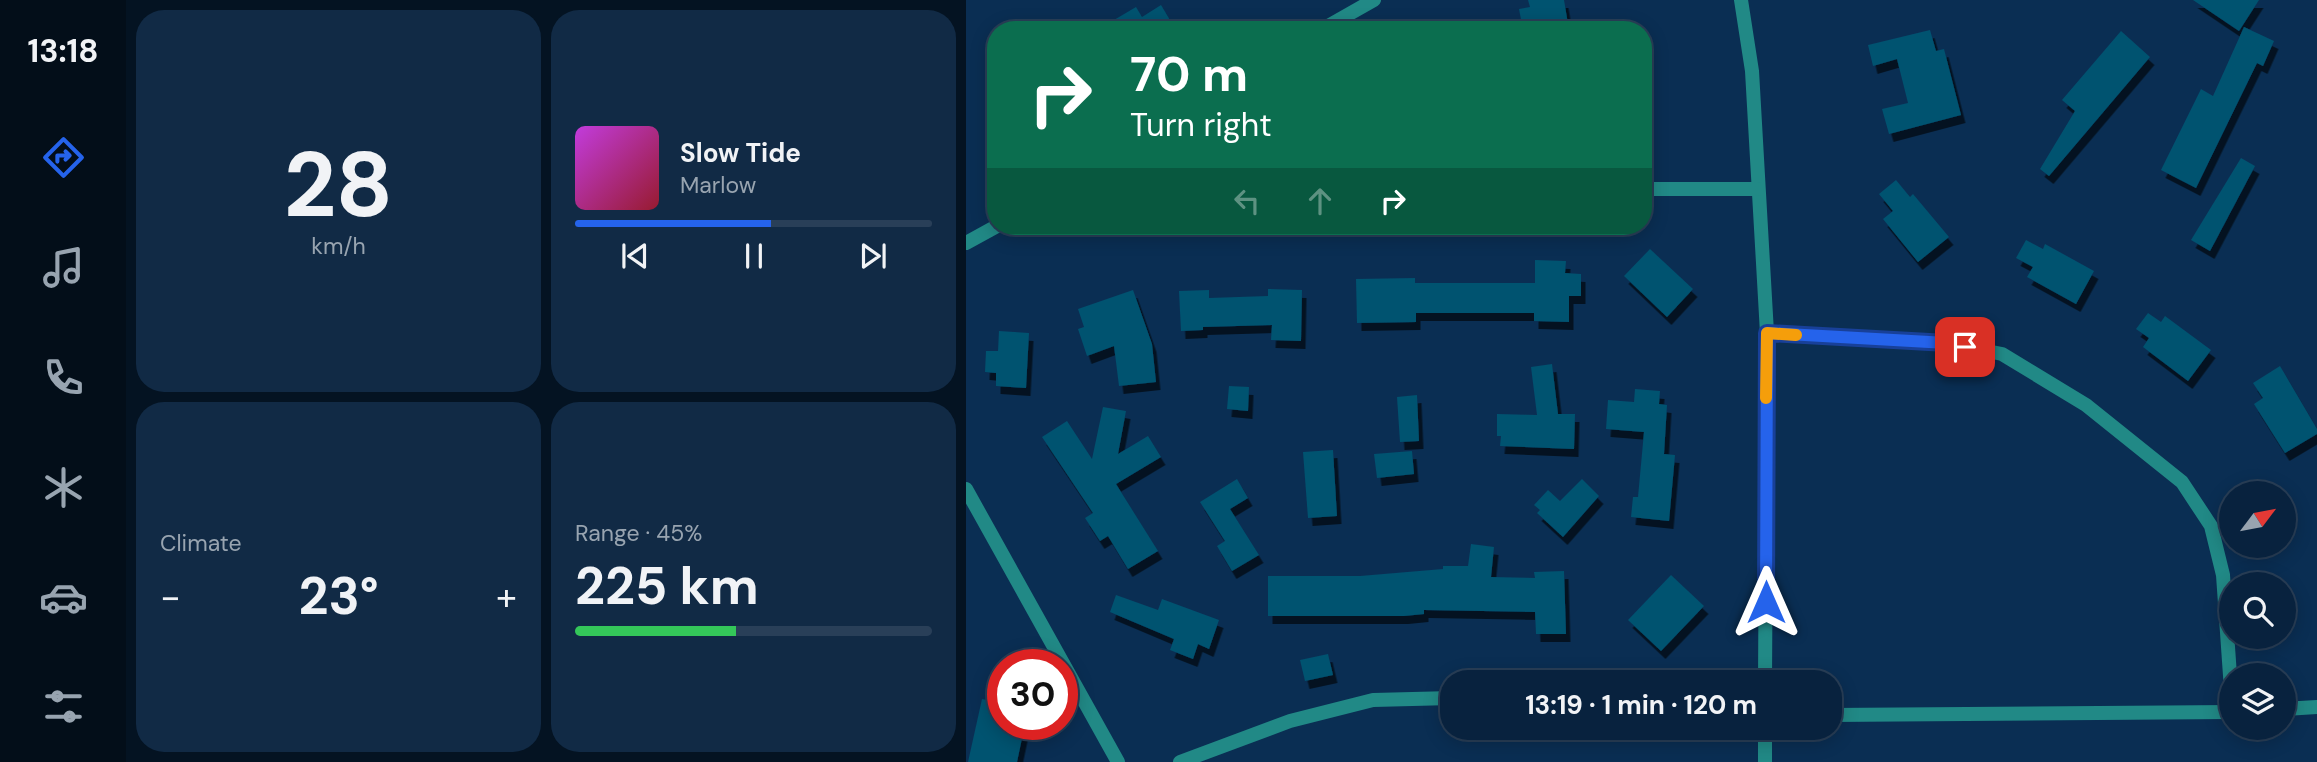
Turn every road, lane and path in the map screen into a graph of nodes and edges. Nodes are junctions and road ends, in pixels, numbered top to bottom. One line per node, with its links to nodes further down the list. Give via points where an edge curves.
1 (1374, 0): 3 (street)
2 (1741, 0): 5 (street, via 1752,71)
3 (1337, 21)
4 (1652, 190): 5 (street)
5 (1757, 190): 8 (street)
6 (987, 231): 7 (street)
7 (966, 243)
8 (1767, 333): 10 (street, via 1947,343 2002,355 2087,405 2182,482 2211,526 2222,575); 11 (street)
9 (966, 489): 18 (street)
10 (2229, 663)
11 (1765, 670)
12 (1440, 698): 19 (street, via 1374,700 1290,721)
13 (2317, 707): 14 (street)
14 (2296, 708)
15 (2219, 712): 16 (street)
16 (1842, 715)
17 (1765, 740): 20 (street)
18 (1118, 762)
19 (1180, 762)
20 (1765, 762)

